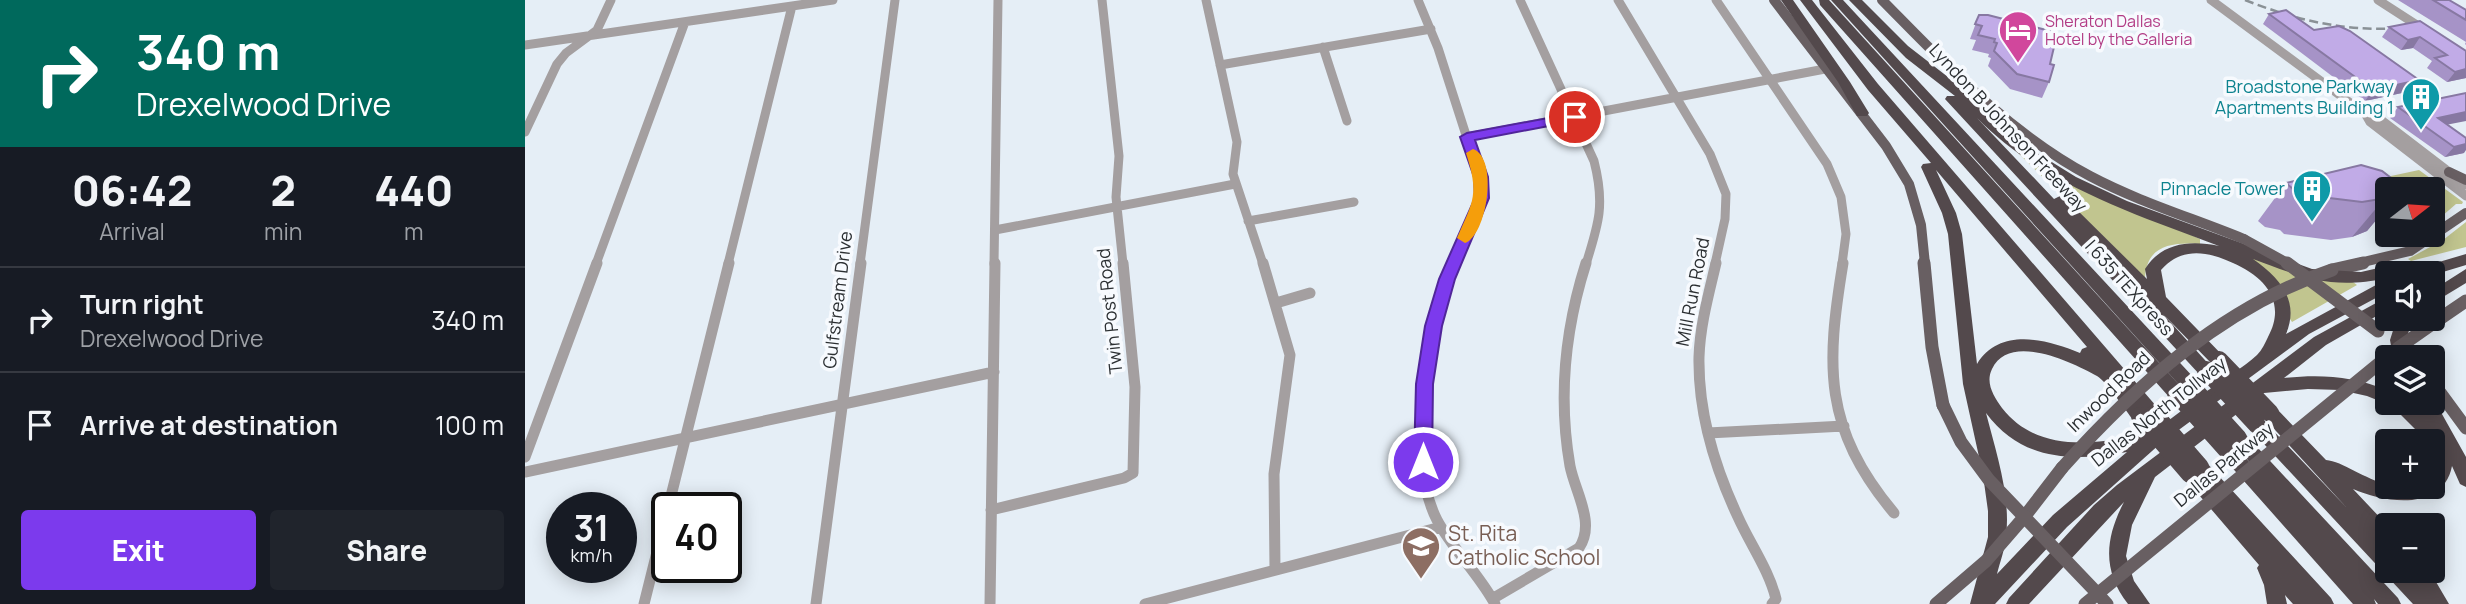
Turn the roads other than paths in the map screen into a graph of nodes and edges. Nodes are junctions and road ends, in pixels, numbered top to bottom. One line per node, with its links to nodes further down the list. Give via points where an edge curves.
1 (611, 0): 23 (street)
2 (833, 0): 19 (street)
3 (895, 0): 72 (street, Gulfstream Drive)
4 (998, 0): 48 (street)
5 (1102, 0): 45 (street, Twin Post Road, via 1119,156)
6 (1206, 0): 27 (street)
7 (1418, 0): 21 (street)
8 (1520, 0): 33 (street)
9 (1618, 0): 30 (street, Mill Run Road)
10 (1716, 0): 29 (street)
11 (1774, 0): 28 (main road)
12 (1787, 0): 31 (highway)
13 (1804, 0): 38 (highway, via 1803,10 1843,64); 73 (highway)
14 (1855, 0): 26 (highway, Lyndon B Johnson Freeway)
15 (1882, 0): 53 (main road, Lyndon B Johnson Freeway, bridge, via 2006,121 2049,152 2112,187 2244,239)
16 (2211, 0): 32 (street)
17 (2378, 0): 22 (street)
18 (1831, 1): 83 (highway, I 635 TEXpress, bridge)
19 (792, 6): 20 (street); 82 (street)
20 (685, 22): 23 (street); 84 (street)
21 (1431, 29): 25 (street); 36 (street)
22 (2427, 32)
23 (590, 36): 24 (street); 35 (street, via 557,64)
24 (525, 45)
25 (1323, 47): 27 (street); 34 (street)
26 (1905, 49): 37 (highway, Lyndon B Johnson Freeway); 52 (highway, via 2029,155 2071,180 2133,209 2311,275)
27 (1220, 65): 41 (street, via 1237,142)
28 (1825, 69): 29 (street); 31 (main road)
29 (1770, 79): 30 (street); 78 (street, via 1827,164 1842,197 1845,250 1831,360)
30 (1676, 98): 33 (street); 80 (street, Mill Run Road, via 1720,174 1727,201 1699,356)
31 (1861, 113): 94 (main road, bridge, via 1898,164 1916,204 1943,405 1973,459)
32 (2364, 113): 39 (street, via 2380,119); 43 (street)
33 (1575, 117): 36 (street); 104 (street, via 1599,173 1601,189 1599,223 1572,308 1563,392 1565,435 1587,528 1579,548)
34 (1347, 121)
35 (525, 132)
36 (1467, 137): 96 (street, via 1481,177 1482,198 1440,303 1427,359 1424,398 1425,487)
37 (1996, 147): 58 (highway, via 2026,168); 65 (highway, Lyndon B Johnson Freeway)
38 (1928, 167): 68 (highway); 111 (highway, via 1955,234 1971,384 1997,511 1997,537)
39 (2449, 172): 40 (main road); 42 (street)
40 (2466, 180)
41 (1235, 184): 45 (street); 47 (street)
42 (2466, 185)
43 (2466, 196)
44 (1354, 201): 47 (street)
45 (1117, 206): 48 (street); 92 (street, Twin Post Road, via 1135,387 1133,473)
46 (2466, 213): 53 (main road, Inwood Road, bridge, via 2417,247)
47 (1248, 221): 60 (street)
48 (995, 230): 66 (street)
49 (2466, 259): 50 (highway)
50 (2445, 265)
51 (2466, 274): 54 (highway); 55 (highway)
52 (2375, 275)
53 (2308, 278): 62 (main road, Lyndon B Johnson Freeway, bridge); 94 (main road, Inwood Road, bridge, via 2222,325 2151,375 2074,454)
54 (2445, 282)
55 (2445, 289)
56 (2375, 291): 64 (highway, Dallas North Tollway, via 2303,330)
57 (1310, 293): 60 (street)
58 (2159, 297): 64 (highway, via 2153,269 2171,251 2208,249 2246,262 2272,282 2284,309); 65 (highway)
59 (2466, 301): 63 (main road, Dallas Parkway, bridge)
60 (1276, 303): 99 (street, via 1290,355 1274,474)
61 (2375, 310): 69 (highway, via 2320,341)
62 (2385, 345)
63 (2408, 345)
64 (2264, 359): 81 (highway, Dallas North Tollway)
65 (2212, 365): 76 (highway, Lyndon B Johnson Freeway, bridge)
66 (994, 372): 72 (street); 92 (street)
67 (2375, 372): 103 (main road, Dallas Parkway, bridge)
68 (2105, 375): 73 (highway); 81 (highway, via 2066,353 2018,346 1989,358 1981,384 2001,421 2043,445 2095,452)
69 (2258, 387): 70 (highway, via 2324,381); 88 (highway)
70 (2375, 393)
71 (2445, 399): 77 (main road)
72 (842, 405): 82 (street); 106 (street, Gulfstream Drive)
73 (2147, 415): 86 (highway, bridge)
74 (2413, 415): 79 (highway)
75 (2433, 415): 89 (highway)
76 (2264, 419): 85 (highway); 97 (highway, Lyndon B Johnson Freeway)
77 (2463, 423)
78 (1844, 426): 80 (street); 93 (street, via 1870,481)
79 (2427, 429)
80 (1708, 433): 109 (street, Mill Run Road, via 1738,518 1773,586 1776,599)
81 (2155, 438): 111 (highway, Dallas North Tollway, via 2069,513)
82 (685, 439): 87 (street); 91 (street)
83 (2232, 444): 117 (highway, I 635 TEXpress); 118 (highway, I 635 TEXpress)
84 (525, 457)
85 (2313, 457): 90 (highway, via 2345,477); 95 (highway)
86 (2195, 470): 98 (highway); 116 (highway)
87 (525, 472)
88 (2150, 473): 112 (highway, via 2101,510); 113 (highway, via 2121,523 2116,550 2126,584)
89 (2466, 479)
90 (2375, 488)
91 (672, 492)
92 (991, 510): 107 (street)
93 (1894, 513)
94 (2025, 516): 103 (main road, bridge); 110 (main road, Inwood Road, bridge, via 1986,561)
95 (2375, 525)
96 (1441, 527): 99 (street); 104 (street)
97 (2375, 549)
98 (2263, 559): 114 (highway); 115 (highway)
99 (1275, 569): 108 (street)
100 (651, 575): 105 (street)
101 (2407, 583): 119 (highway)
102 (2427, 583): 120 (highway)
103 (2097, 600)
104 (1494, 601)
105 (644, 604)
106 (816, 604)
107 (990, 604)
108 (1145, 604)
109 (1772, 604)
110 (1935, 604)
111 (1981, 604)
112 (2016, 604)
113 (2140, 604)
114 (2277, 604)
115 (2306, 604)
116 (2324, 604)
117 (2366, 604)
118 (2391, 604)
119 (2426, 604)
120 (2439, 604)

